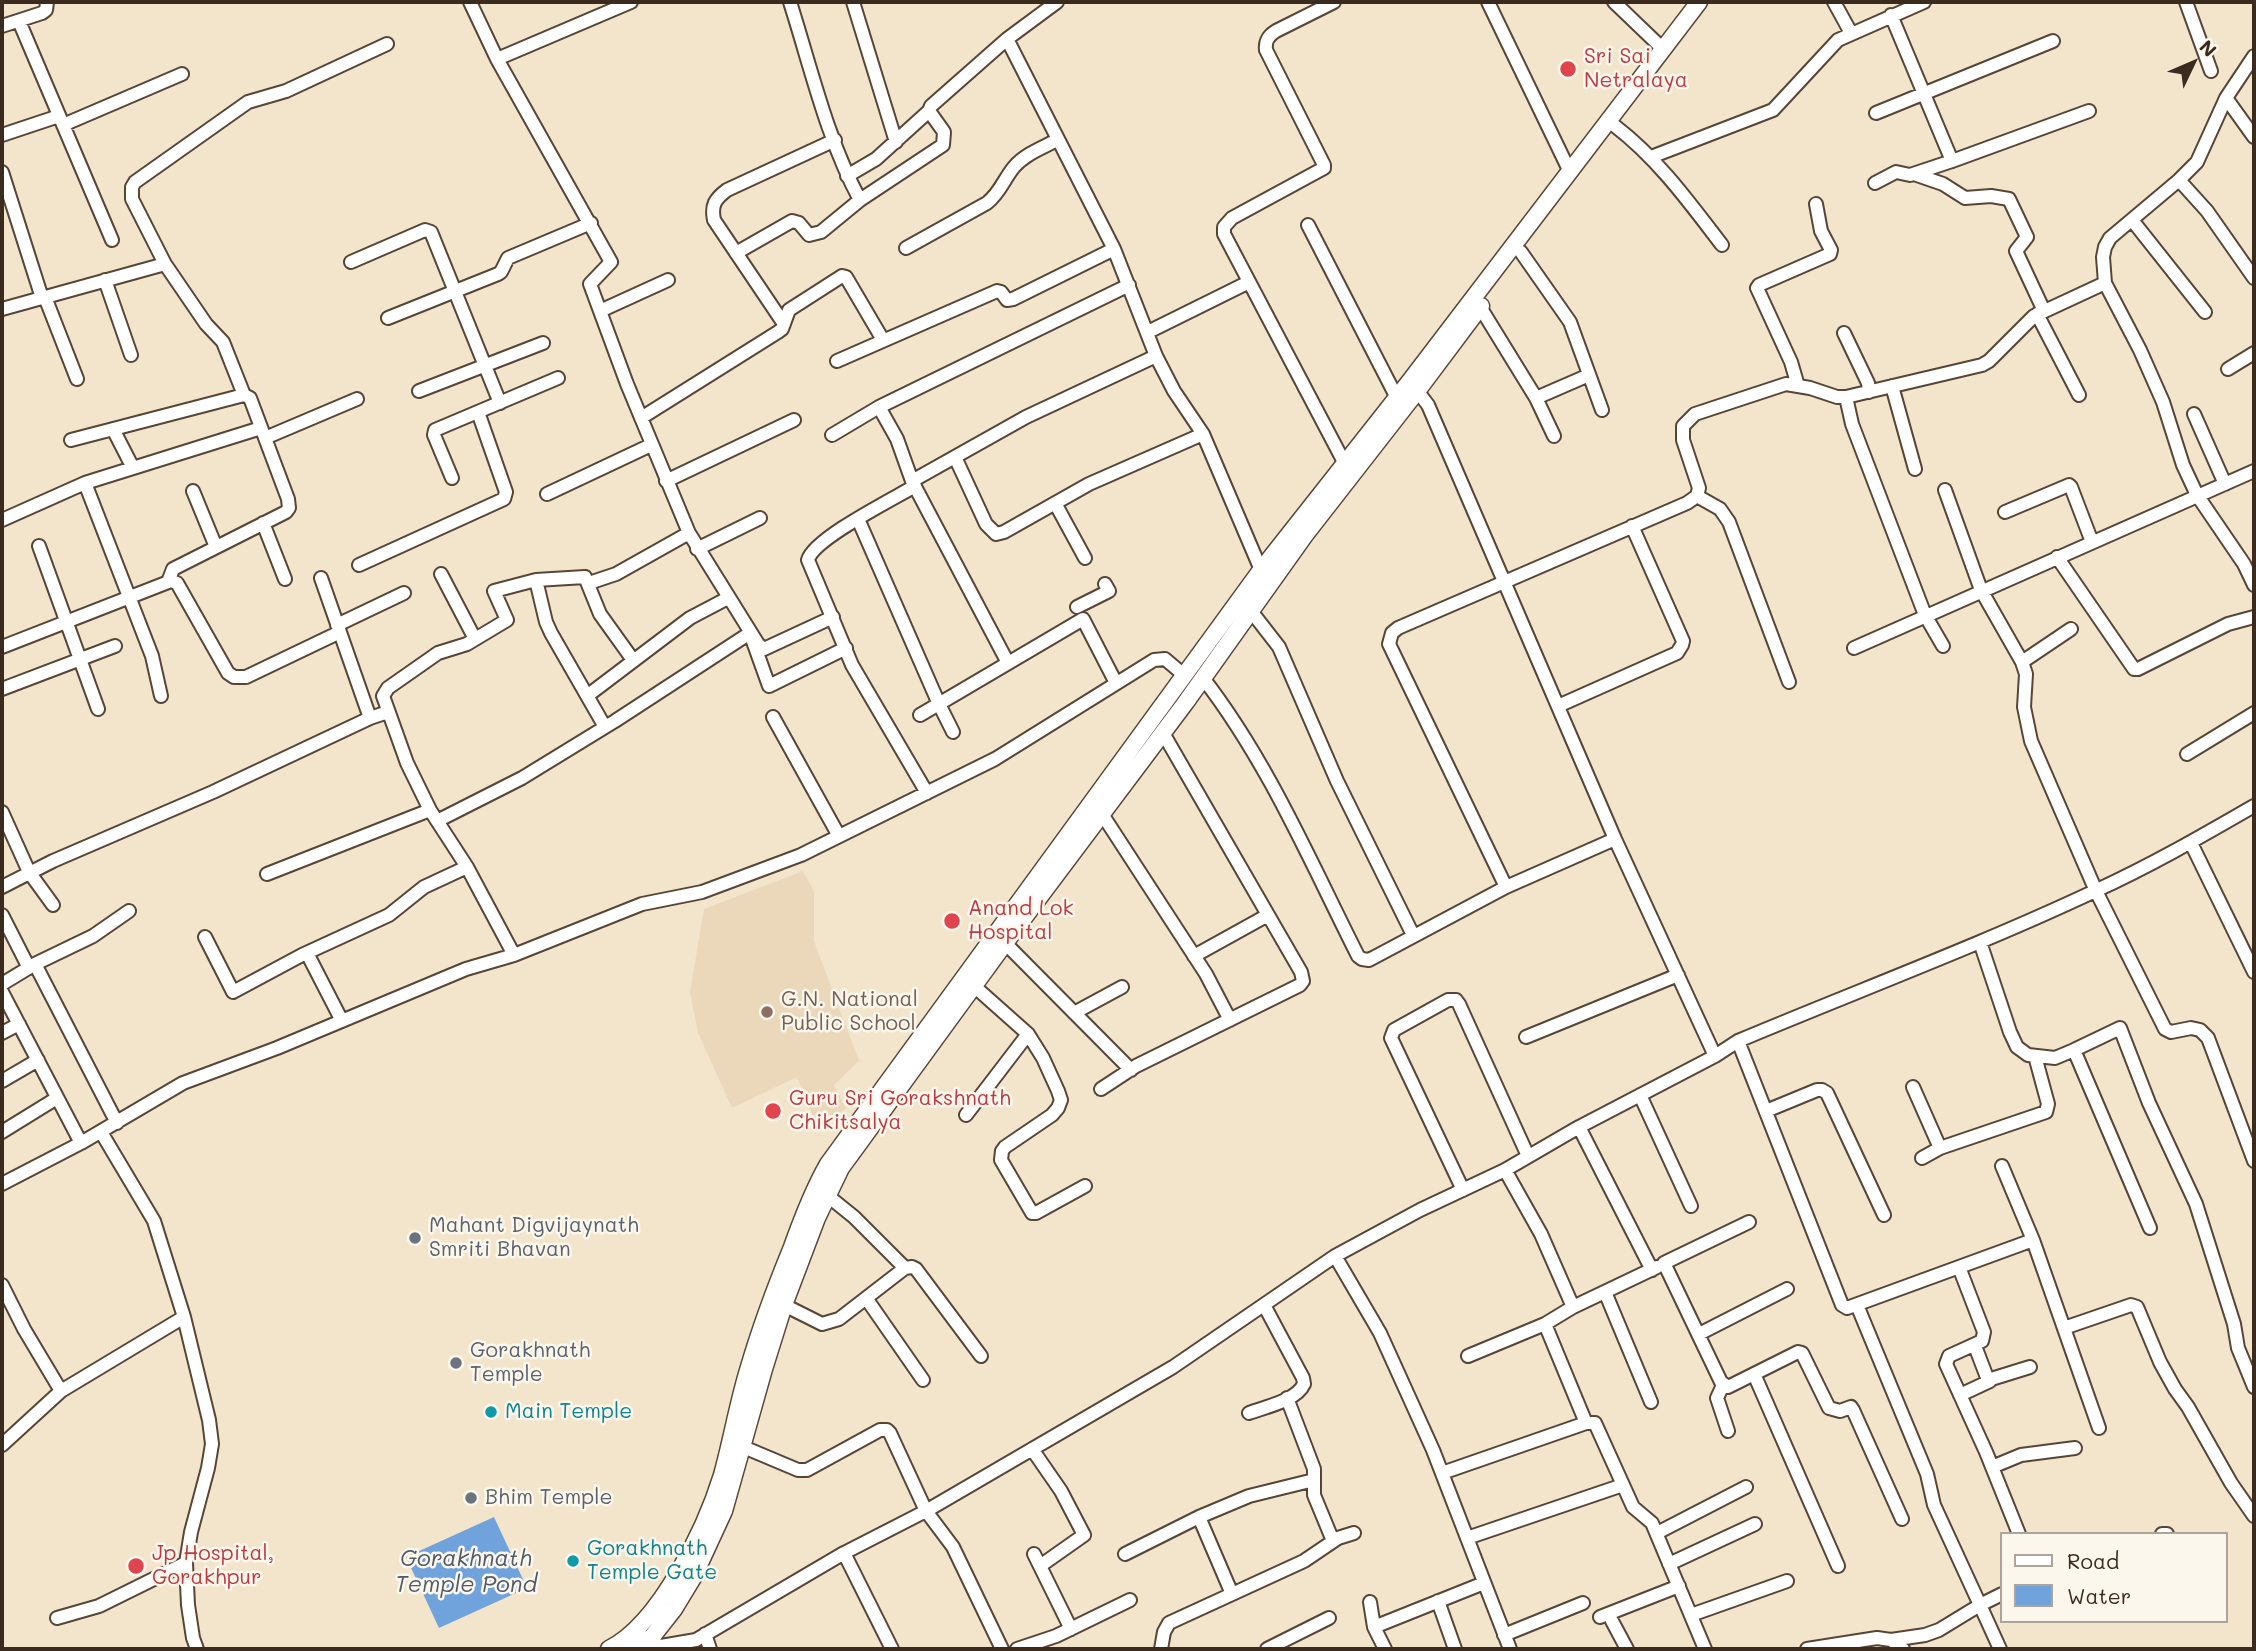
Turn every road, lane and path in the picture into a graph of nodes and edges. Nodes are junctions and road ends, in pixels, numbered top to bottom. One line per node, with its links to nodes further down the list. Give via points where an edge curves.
1 (47, 2): 16 (street, via 42,13)
2 (470, 2): 24 (street)
3 (631, 2): 24 (street)
4 (790, 2): 37 (street)
5 (853, 2): 38 (street)
6 (1057, 2): 19 (street)
7 (1334, 2): 63 (street, via 1276,31 1265,43 1324,165 1321,171 1226,223 1224,234)
8 (1488, 2): 42 (street)
9 (1614, 2): 22 (street)
10 (1699, 2): 22 (main road)
11 (1710, 2): 33 (main road)
12 (1834, 2): 18 (street)
13 (1924, 2): 15 (street)
14 (2186, 2): 25 (street)
15 (1891, 15): 18 (street); 27 (street)
16 (19, 21): 17 (street); 32 (street)
17 (2, 26)
18 (1851, 33): 39 (street, via 1838,40 1773,110)
19 (1007, 39): 29 (street); 36 (street)
20 (2053, 41): 27 (street)
21 (387, 44): 59 (street, via 286,91 248,102 135,182 132,199)
22 (1663, 50): 42 (main road)
23 (2254, 56): 28 (street)
24 (497, 59): 50 (street)
25 (2211, 71)
26 (182, 74): 32 (street)
27 (1925, 92): 31 (street); 40 (street)
28 (2226, 99): 35 (street); 45 (street, via 2197,162)
29 (929, 111): 38 (street); 47 (street, via 944,132 943,145)
30 (2089, 111): 40 (street)
31 (1876, 113)
32 (61, 121): 34 (street); 52 (street)
33 (1615, 126): 39 (street); 56 (main road)
34 (2, 135)
35 (2254, 137)
36 (1056, 140): 54 (street, via 1020,161 987,203); 55 (street)
37 (835, 141): 44 (street); 57 (street, via 716,199 715,220)
38 (896, 142): 44 (street)
39 (1651, 157): 53 (street)
40 (1952, 161): 43 (street)
41 (2, 172): 67 (street)
42 (1570, 172): 88 (main road)
43 (1914, 174): 46 (street, via 1896,172); 71 (street, via 1965,198 2010,199 2027,237 2016,251)
44 (847, 176): 47 (street)
45 (2179, 180): 49 (street); 60 (street)
46 (1875, 183)
47 (860, 200): 57 (street, via 821,232 809,234 793,221)
48 (1816, 204): 89 (street, via 1830,254 1757,288)
49 (2132, 220): 64 (street, via 2105,247); 72 (street)
50 (591, 223): 66 (street, via 508,258 498,274); 70 (street, via 611,262 590,284)
51 (1308, 225): 96 (street)
52 (112, 240)
53 (1722, 245)
54 (906, 248)
55 (1114, 249): 65 (street); 77 (street, via 1013,299 1007,300 997,291)
56 (1521, 252): 68 (main road); 85 (street, via 1570,322)
57 (736, 253): 74 (street)
58 (351, 262): 66 (street, via 428,230)
59 (165, 264): 61 (street); 93 (street, via 223,342)
60 (2254, 278)
61 (105, 280): 67 (street); 80 (street)
62 (668, 280): 70 (street)
63 (1249, 282): 75 (street); 114 (street)
64 (2105, 283): 71 (street); 126 (street, via 2163,402)
65 (1129, 285): 75 (street); 100 (street)
66 (456, 290): 73 (street); 83 (street)
67 (44, 297): 69 (street); 87 (street)
68 (1480, 307): 88 (main road); 97 (street)
69 (2, 310)
70 (600, 311): 104 (street)
71 (2040, 312): 90 (street, via 1989,362); 94 (street)
72 (2205, 312)
73 (388, 318)
74 (784, 324): 77 (street, via 789,310 842,276); 104 (street)
75 (1148, 332): 81 (street)
76 (1844, 333): 92 (street)
77 (883, 340): 82 (street)
78 (543, 343): 83 (street)
79 (2254, 353): 84 (street)
80 (131, 355)
81 (1156, 356): 108 (street); 113 (street, via 1026,417)
82 (837, 361)
83 (485, 365): 91 (street); 99 (street)
84 (2228, 369)
85 (1589, 375): 97 (street); 101 (street)
86 (558, 378): 99 (street)
87 (77, 379)
88 (1414, 386): 96 (main road); 148 (street, via 1428,405); 158 (main road)
89 (1798, 386): 95 (street); 127 (street, via 1786,384 1688,420 1683,440 1699,488)
90 (1892, 386): 92 (street); 116 (street)
91 (419, 391)
92 (1869, 392): 95 (street)
93 (244, 395): 106 (street); 107 (street, via 250,398)
94 (2079, 395)
95 (1846, 397): 160 (street, via 1852,424)
96 (1397, 398): 114 (main road)
97 (1536, 398): 110 (street)
98 (357, 399): 107 (street)
99 (500, 403): 102 (street)
100 (879, 407): 109 (street); 121 (street)
101 (1602, 410)
102 (478, 412): 118 (street, via 434,432); 142 (street, via 505,499)
103 (2194, 414): 122 (street)
104 (640, 418): 112 (street)
105 (794, 420): 119 (street)
106 (113, 429): 111 (street); 115 (street)
107 (263, 433): 115 (street); 133 (street, via 289,503 286,512)
108 (1203, 433): 128 (street); 143 (street)
109 (832, 435)
110 (1554, 436)
111 (71, 440)
112 (651, 445): 119 (street); 125 (street)
113 (954, 457): 121 (street); 128 (street, via 986,524 996,534)
114 (1345, 464): 143 (main road)
115 (133, 468): 120 (street)
116 (1915, 469)
117 (2254, 471): 122 (street)
118 (452, 478)
119 (666, 481): 135 (street)
120 (85, 483): 132 (street); 156 (street)
121 (914, 483): 131 (street); 176 (street)
122 (2225, 484): 126 (street)
123 (1945, 490): 153 (street)
124 (193, 491): 138 (street)
125 (547, 494)
126 (2197, 495): 136 (street); 152 (street)
127 (1697, 496): 134 (street); 179 (street, via 1720,509 1729,522)
128 (1055, 503): 141 (street)
129 (2005, 512): 136 (street, via 2069,485)
130 (760, 518): 139 (street)
131 (858, 519): 161 (street, via 809,554); 184 (street)
132 (2, 520)
133 (263, 523): 138 (street); 146 (street)
134 (1632, 526): 148 (street); 185 (street, via 1682,645 1677,653)
135 (689, 533): 139 (street); 150 (street, via 616,574)
136 (2092, 542): 140 (street)
137 (39, 546): 163 (street)
138 (216, 547): 149 (street, via 173,569)
139 (697, 549): 157 (street)
140 (2057, 557): 153 (street); 162 (street, via 2134,669 2228,624)
141 (1085, 558)
142 (359, 565)
143 (1261, 570): 177 (main road)
144 (441, 574): 167 (street)
145 (321, 578): 164 (street)
146 (285, 579)
147 (536, 580): 150 (street, via 582,576); 167 (street, via 494,591 507,620); 183 (street, via 546,622)
148 (1505, 581): 185 (street); 209 (street, via 1398,628 1389,643)
149 (168, 582): 156 (street); 164 (street, via 175,580 234,677 246,677)
150 (589, 583): 173 (street, via 600,614)
151 (1105, 584): 159 (street, via 1108,591)
152 (2254, 585)
153 (1981, 590): 160 (street); 175 (street)
154 (404, 593): 164 (street)
155 (1071, 594): 159 (street)
156 (129, 597): 163 (street); 182 (street, via 152,656)
157 (728, 598): 166 (street); 173 (street, via 690,618)
158 (1251, 611): 178 (main road); 215 (street, via 1279,647 1337,781)
159 (1080, 613): 176 (street); 180 (street)
160 (1925, 615): 169 (street); 172 (street)
161 (833, 617): 166 (street, via 764,649); 171 (street)
162 (2254, 617)
163 (65, 622): 170 (street); 174 (street)
164 (338, 628): 191 (street)
165 (2071, 629): 175 (street)
166 (750, 633): 171 (street, via 769,686); 192 (street)
167 (475, 639): 187 (street, via 438,653 388,688 382,700)
168 (115, 646): 174 (street)
169 (1942, 646)
170 (2, 647)
171 (846, 648): 196 (street, via 862,684)
172 (1854, 648)
173 (633, 660): 183 (street)
174 (79, 661): 181 (street); 186 (street)
175 (2022, 662): 210 (street, via 2031,741)
176 (1008, 663): 184 (street)
177 (1184, 675): 180 (street, via 1160,658); 341 (main road, via 824,1172 770,1302 721,1477 689,1555 661,1601)
178 (1203, 678): 194 (main road); 215 (street, via 1255,752 1358,956 1369,960)
179 (1789, 682)
180 (1116, 684): 196 (street, via 995,759)
181 (2, 689)
182 (161, 696)
183 (587, 696): 192 (street)
184 (939, 704): 189 (street); 193 (street)
185 (1558, 706): 203 (street)
186 (98, 709)
187 (388, 712): 191 (street); 200 (street)
188 (2254, 713): 195 (street)
189 (920, 715)
190 (773, 717): 201 (street)
191 (370, 718): 206 (street)
192 (605, 727): 200 (street, via 508,786)
193 (953, 732)
194 (1163, 733): 199 (main road); 214 (street)
195 (2186, 754)
196 (927, 793): 201 (street)
197 (2252, 811): 204 (street)
198 (2, 812): 202 (street)
199 (1102, 814): 218 (main road); 221 (street)
200 (433, 816): 205 (street); 207 (street)
201 (839, 836): 220 (street, via 702,892 642,904)
202 (7, 837): 206 (street)
203 (1615, 839): 209 (street); 224 (street)
204 (2192, 843): 210 (street); 223 (street)
205 (467, 867): 219 (street, via 424,887 389,915); 220 (street)
206 (29, 872): 208 (street); 211 (street)
207 (267, 874)
208 (2, 887)
209 (1506, 887): 215 (street)
210 (2096, 891): 217 (street); 257 (street, via 2165,1029 2191,1028 2208,1038)
211 (53, 905)
212 (129, 911): 222 (street, via 93,936)
213 (2, 915): 222 (street)
214 (1268, 915): 221 (street); 230 (street, via 1303,981)
215 (1413, 935)
216 (205, 937): 219 (street, via 233,992)
217 (1980, 942): 236 (street); 239 (street, via 2017,1047)
218 (1005, 943): 226 (main road); 229 (street)
219 (302, 955): 231 (street, via 311,958)
220 (514, 955): 231 (street, via 466,969)
221 (1194, 956): 230 (street)
222 (32, 966): 225 (street); 249 (street)
223 (2254, 972)
224 (1678, 975): 235 (street); 238 (street)
225 (2, 984)
226 (974, 986): 234 (street); 263 (main road, via 841,1168)
227 (1122, 987): 229 (street)
228 (2, 992): 232 (street)
229 (1074, 1013): 241 (street)
230 (1230, 1020): 241 (street)
231 (342, 1021): 249 (street, via 183,1083)
232 (19, 1024): 233 (street); 240 (street)
233 (2, 1033)
234 (1028, 1034): 248 (street); 261 (street, via 1060,1100 1052,1115 1005,1147 1001,1160 1032,1213)
235 (1526, 1037)
236 (1738, 1041): 238 (street); 247 (street)
237 (2074, 1050): 239 (street, via 2055,1058); 267 (street); 294 (street, via 2120,1028 2148,1103 2196,1204)
238 (1715, 1056): 245 (street)
239 (2035, 1056): 254 (street, via 2048,1104 2046,1112)
240 (38, 1060): 242 (street); 246 (street)
241 (1130, 1070): 244 (street)
242 (2, 1081)
243 (1913, 1087): 254 (street)
244 (1101, 1089)
245 (1640, 1095): 250 (street); 264 (street)
246 (57, 1098): 251 (street); 253 (street)
247 (1766, 1111): 265 (street, via 1817,1090 1827,1093); 280 (street, via 1842,1305)
248 (965, 1115)
249 (117, 1123): 252 (street)
250 (1579, 1127): 255 (street); 273 (street)
251 (2, 1132)
252 (101, 1132): 253 (street); 282 (street, via 154,1222)
253 (81, 1143): 260 (street)
254 (1940, 1148): 256 (street)
255 (1528, 1156): 259 (street); 262 (street, via 1459,1004 1448,1000 1394,1030 1391,1038)
256 (1923, 1158)
257 (2254, 1161)
258 (2002, 1166): 268 (street)
259 (1504, 1170): 262 (street); 281 (street, via 1541,1234)
260 (2, 1184)
261 (1085, 1186)
262 (1463, 1190): 269 (street)
263 (828, 1196): 272 (street); 278 (main road)
264 (1691, 1206)
265 (1884, 1215)
266 (1749, 1222): 270 (street)
267 (2150, 1228)
268 (2033, 1240): 271 (street); 284 (street)
269 (1335, 1256): 279 (street); 308 (street, via 1380,1333)
270 (1664, 1264): 273 (street); 285 (street)
271 (1959, 1267): 280 (street); 286 (street, via 1983,1332)
272 (905, 1268): 277 (street); 287 (street, via 916,1269)
273 (1651, 1270): 276 (street)
274 (2, 1285): 295 (street)
275 (1787, 1289): 285 (street)
276 (1605, 1292): 281 (street); 298 (street)
277 (866, 1298): 278 (street, via 839,1319 822,1324); 291 (street)
278 (784, 1305): 304 (main road)
279 (1265, 1305): 297 (street, via 1303,1378 1303,1388); 306 (street, via 1173,1367)
280 (1857, 1305): 336 (street, via 1927,1474 1934,1505)
281 (1573, 1307): 283 (street)
282 (184, 1317): 295 (street); 324 (street, via 212,1444)
283 (1545, 1324): 288 (street); 300 (street)
284 (2064, 1328): 301 (street); 313 (street, via 2131,1305 2137,1307 2170,1380)
285 (1699, 1334): 293 (street)
286 (1975, 1346): 292 (street); 296 (street, via 1947,1360)
287 (981, 1356)
288 (1468, 1356)
289 (2030, 1367): 292 (street)
290 (1754, 1374): 293 (street, via 1728,1387); 315 (street, via 1802,1353 1829,1408 1853,1410); 326 (street)
291 (923, 1380)
292 (1990, 1381): 296 (street)
293 (1723, 1385): 302 (street, via 1717,1398)
294 (2254, 1387)
295 (61, 1391): 303 (street)
296 (1960, 1395): 307 (street)
297 (1287, 1398): 299 (street); 309 (street)
298 (1651, 1402)
299 (1249, 1413)
300 (1586, 1423): 308 (street); 310 (street, via 1595,1423)
301 (2099, 1428)
302 (1728, 1432)
303 (2, 1445)
304 (741, 1446): 312 (street, via 807,1470 887,1430); 346 (main road, via 709,1547 674,1609)
305 (2075, 1448): 307 (street, via 2021,1455)
306 (1032, 1449): 312 (street); 342 (street, via 1084,1535 1037,1560)
307 (1992, 1468): 317 (street)
308 (1442, 1473): 320 (street)
309 (1314, 1480): 314 (street, via 1249,1496); 321 (street, via 1314,1495)
310 (1623, 1485): 319 (street, via 1633,1507); 320 (street)
311 (1746, 1487): 319 (street)
312 (926, 1511): 322 (street); 352 (street, via 953,1546)
313 (2254, 1516)
314 (1199, 1517): 323 (street); 330 (street)
315 (1902, 1519)
316 (1755, 1524): 325 (street)
317 (2018, 1532)
318 (1354, 1533): 321 (street)
319 (1657, 1533): 325 (street)
320 (1467, 1538): 328 (street)
321 (1333, 1541): 330 (street, via 1304,1561)
322 (844, 1553): 343 (street); 351 (street)
323 (1125, 1554)
324 (186, 1563): 338 (street, via 99,1606); 348 (street)
325 (1670, 1564): 329 (street)
326 (1838, 1566)
327 (1787, 1581): 337 (street)
328 (1484, 1583): 333 (street); 344 (street)
329 (1679, 1586): 337 (street); 359 (street, via 1606,1619)
330 (1232, 1594): 354 (street, via 1169,1623)
331 (2000, 1595): 336 (street)
332 (1130, 1600): 342 (street)
333 (1438, 1601): 340 (street); 357 (street)
334 (1370, 1602): 340 (street)
335 (1583, 1603): 344 (street)
336 (1980, 1605): 345 (street, via 1939,1630); 362 (street)
337 (1691, 1615): 360 (street)
338 (57, 1618)
339 (1329, 1618): 355 (street)
340 (1374, 1627): 356 (street)
341 (636, 1629): 346 (street); 349 (main road, via 625,1642)
342 (1071, 1629): 353 (street)
343 (705, 1634): 346 (street, via 696,1640); 350 (street)
344 (1504, 1635): 358 (street)
345 (1891, 1640): 347 (street); 361 (street)
346 (641, 1645)
347 (1815, 1648)
348 (197, 1649)
349 (609, 1649)
350 (710, 1649)
351 (892, 1649)
352 (1002, 1649)
353 (1017, 1649)
354 (1161, 1649)
355 (1267, 1649)
356 (1385, 1649)
357 (1455, 1649)
358 (1510, 1649)
359 (1627, 1649)
360 (1705, 1649)
361 (1903, 1649)
362 (2000, 1649)

